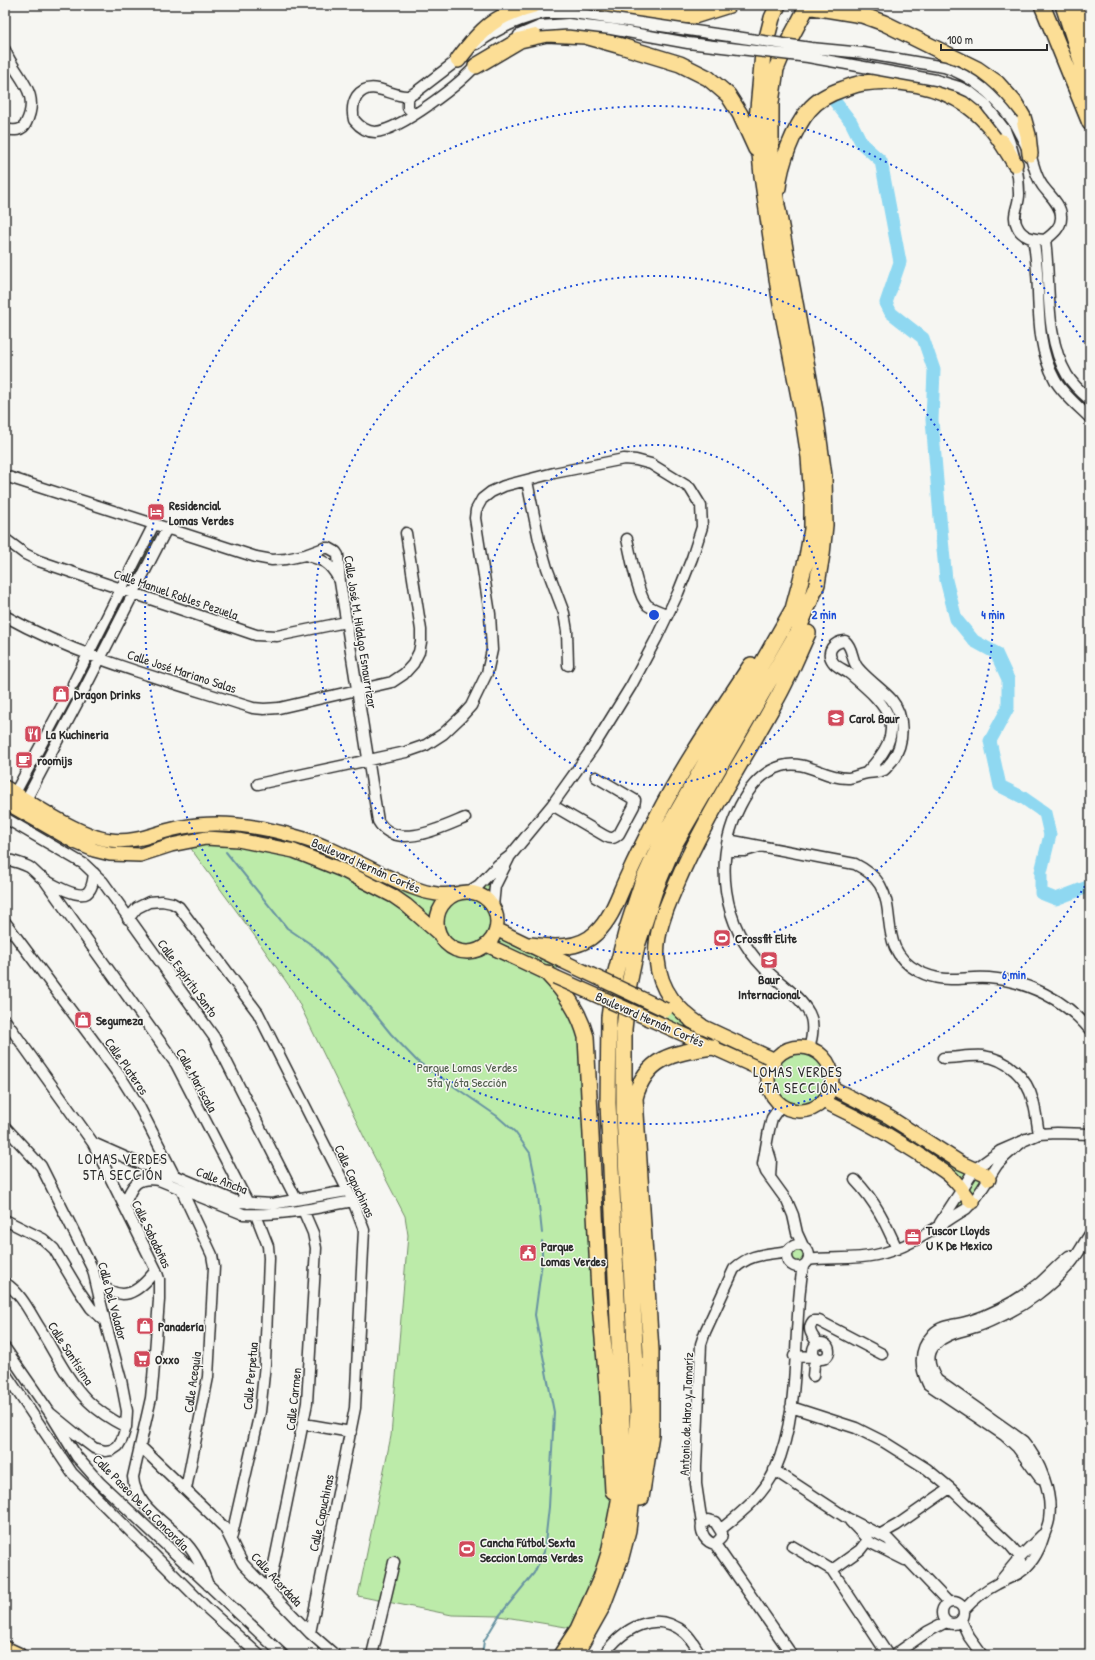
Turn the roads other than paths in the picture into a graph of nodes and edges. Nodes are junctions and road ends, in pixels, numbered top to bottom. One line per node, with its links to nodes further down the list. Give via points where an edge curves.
1 (593, 5): 2 (highway, via 660,15 694,16)
2 (730, 5)
3 (778, 5): 19 (highway, via 763,54 757,120)
4 (1042, 5): 16 (highway)
5 (1063, 5): 13 (highway)
6 (1075, 5): 9 (highway)
7 (808, 6): 18 (highway, via 862,15 884,23 977,69 996,83 1014,102 1023,117); 21 (highway, via 776,69 772,96 771,163)
8 (539, 9): 11 (highway, via 516,10 493,22 474,38); 18 (street, bridge, via 811,48 863,53 944,67 982,86 1013,121)
9 (1089, 46)
10 (5, 50): 17 (street, via 28,89 32,105 25,126 18,130)
11 (458, 60): 14 (street)
12 (476, 66): 15 (street); 19 (highway, via 520,40 547,34 585,36 680,64 708,78 728,95); 20 (street, bridge, via 510,38 540,26 568,24 688,43 823,60 936,80 970,92 985,104 1005,130)
13 (1090, 88)
14 (408, 96): 15 (street, via 408,108); 15 (street, via 366,89 354,102 354,120 362,128 373,132 387,129)
15 (414, 114)
16 (1090, 123)
17 (5, 129)
18 (1030, 154): 23 (street, via 1036,174 1062,215 1060,225)
19 (760, 156): 24 (highway)
20 (1015, 164): 21 (highway, via 1001,139 967,106 924,86 897,82 862,83 834,92 810,109 796,130 786,155 779,181); 22 (street, via 1020,195 1014,216 1023,234)
21 (777, 205): 24 (highway)
22 (1033, 239): 23 (street); 27 (street, via 1036,252 1038,316 1047,362 1055,381)
23 (1046, 240): 25 (street, via 1051,326 1055,344 1068,376)
24 (787, 298): 26 (highway)
25 (1090, 400)
26 (809, 411): 30 (highway); 38 (highway, via 824,476 825,525)
27 (1090, 418)
28 (5, 476): 31 (street, Calle José M. Hidalgo Esnaurrizar)
29 (527, 481): 41 (street, via 624,459 651,464 690,488 701,506 702,527 692,558); 46 (street, via 539,540 564,613); 50 (street, via 491,492 482,499 476,510 478,545 490,614 492,650 487,673 471,706 443,734 426,745)
30 (812, 499): 78 (highway, via 808,527 794,578 778,617 766,641 670,792 607,920 595,934 573,944 555,948); 137 (highway, via 812,529 808,557 793,609 663,837 642,883 615,975 610,1017 608,1103 622,1408)
31 (154, 524): 32 (street, Calle José M. Hidalgo Esnaurrizar); 39 (street)
32 (167, 528): 36 (street, Calle José M. Hidalgo Esnaurrizar, via 256,557 272,560); 40 (street)
33 (406, 533): 47 (street, Calle José Mariano Salas, via 421,630 419,652 413,664 392,682)
34 (628, 539): 41 (street, via 644,601)
35 (5, 540): 39 (street, Calle Manuel Robles Pezuela, via 39,561)
36 (306, 555): 37 (street, via 318,558 331,566); 37 (street, Calle José M. Hidalgo Esnaurrizar, via 324,548 334,550 338,555)
37 (340, 582): 43 (street, Calle José M. Hidalgo Esnaurrizar)
38 (817, 584): 81 (highway, via 809,631 776,701 688,857 662,923 657,945 660,975 676,1006); 137 (highway, via 797,633 673,847 655,890 637,946 624,1029 624,1112 638,1411 634,1482)
39 (121, 589): 40 (street, Calle Manuel Robles Pezuela); 44 (street)
40 (134, 594): 43 (street, Calle Manuel Robles Pezuela, via 265,636 277,636); 45 (street)
41 (667, 614): 56 (street, via 631,686 594,746)
42 (5, 616): 44 (street, Calle José Mariano Salas, via 50,639)
43 (346, 622): 47 (street, Calle José M. Hidalgo Esnaurrizar)
44 (88, 654): 45 (street, Calle José Mariano Salas); 48 (street)
45 (101, 659): 47 (street, Calle José Mariano Salas, via 258,708 279,708); 49 (street)
46 (568, 665)
47 (357, 690): 50 (street, Calle José M. Hidalgo Esnaurrizar)
48 (60, 710): 49 (street); 54 (street)
49 (71, 715): 55 (street)
50 (368, 760): 53 (street); 58 (street, Calle José M. Hidalgo Esnaurrizar, via 378,821 394,835 428,832)
51 (866, 773): 51 (street, via 877,773 885,769 896,755 902,729 899,714 892,700 856,666 850,645 845,641 839,642 830,650 833,662 850,673 884,706 889,717 891,738 885,750); 63 (street, via 848,778 808,766 790,764 773,769 752,785 745,795)
52 (596, 777): 56 (street, via 635,800 615,838 610,839)
53 (258, 784)
54 (8, 794): 55 (main road, Boulevard Hernán Cortés); 61 (main road, Boulevard Hernán Cortés, via 75,842 110,854 140,855 206,838)
55 (26, 800): 59 (main road, Boulevard Hernán Cortés, via 74,827 110,840 137,840 168,830 197,825)
56 (552, 805): 68 (street, via 510,856 504,870)
57 (5, 818): 67 (street, Calle Espíritu Santo, via 84,864)
58 (465, 818)
59 (226, 825): 60 (main road, Boulevard Hernán Cortés); 61 (main road)
60 (240, 826): 62 (main road); 71 (main road, Boulevard Hernán Cortés, via 270,830 324,845 412,888 437,894)
61 (225, 839): 62 (main road, Boulevard Hernán Cortés)
62 (238, 840): 76 (main road, Boulevard Hernán Cortés, via 294,851 344,871 393,896)
63 (728, 840): 64 (street); 65 (street)
64 (759, 847): 65 (street, via 745,851); 83 (street, via 855,864 869,872 880,886 892,942 900,957 917,970 936,978 989,978 1035,989 1075,1014)
65 (726, 851): 86 (street, via 725,887 736,927 754,957 810,1014 812,1029)
66 (5, 859): 69 (street, via 30,868)
67 (94, 873): 69 (street, via 91,888 83,895 75,894); 73 (street, Calle Espíritu Santo)
68 (494, 876): 70 (street); 72 (street)
69 (43, 878): 108 (street, Calle Mariscala, via 176,1064)
70 (468, 892): 71 (main road); 72 (main road, via 482,895)
71 (455, 894): 76 (main road, via 440,907 436,920)
72 (493, 906): 75 (main road)
73 (128, 918): 104 (street, Calle Capuchinas, via 137,908 150,902 162,901 180,907 258,1013); 105 (street, Calle Espíritu Santo, via 214,1037)
74 (5, 922): 99 (street, Calle Plateros, via 122,1079 139,1106)
75 (496, 929): 77 (main road); 78 (main road, Boulevard Hernán Cortés)
76 (438, 933): 77 (main road, via 447,945 460,952 474,951)
77 (487, 944): 79 (main road, Boulevard Hernán Cortés)
78 (530, 945): 81 (main road, Boulevard Hernán Cortés, bridge)
79 (551, 975): 85 (main road, Boulevard Hernán Cortés, bridge); 137 (highway, via 574,1007 586,1037 598,1292)
80 (5, 1020): 84 (street, Calle Sabadoñas)
81 (701, 1026): 88 (main road, Boulevard Hernán Cortés)
82 (5, 1030): 84 (street)
83 (1090, 1030)
84 (15, 1034): 97 (street, Calle Sabadoñas)
85 (713, 1047): 89 (main road, Boulevard Hernán Cortés); 137 (highway, via 686,1051 654,1064 644,1075 635,1098 651,1351 651,1434 642,1496)
86 (809, 1049): 88 (main road, via 796,1048 784,1052); 90 (main road, via 820,1054 828,1064 832,1075)
87 (943, 1058): 94 (street, via 982,1056 999,1060 1015,1071 1027,1084)
88 (775, 1060): 89 (main road)
89 (769, 1073): 92 (main road, via 770,1090)
90 (831, 1087): 91 (main road); 98 (main road, via 889,1116 961,1164)
91 (823, 1101): 92 (main road, via 814,1108 802,1111); 102 (main road, via 881,1130 952,1177)
92 (780, 1105): 116 (street, via 772,1118 769,1130 767,1147 771,1160 770,1178 787,1201 793,1215)
93 (5, 1127): 118 (street, Calle Del Volador, via 41,1166 82,1247)
94 (1039, 1134): 95 (street, Antonio de Haro y Tamaríz); 96 (street, Antonio de Haro y Tamaríz)
95 (1090, 1134)
96 (1026, 1139): 98 (street, Antonio de Haro y Tamaríz, via 1000,1151); 100 (street, Antonio de Haro y Tamaríz, via 1006,1155)
97 (93, 1143): 99 (street, Calle Ancha); 109 (street, Calle Sabadoñas)
98 (975, 1169): 100 (main road, via 985,1174); 102 (street, Antonio de Haro y Tamaríz)
99 (174, 1175): 108 (street, Calle Ancha)
100 (988, 1179): 107 (street, Antonio de Haro y Tamaríz)
101 (855, 1180): 115 (street, via 881,1212)
102 (961, 1188): 107 (main road, via 965,1197); 113 (street, Antonio de Haro y Tamaríz)
103 (181, 1189): 109 (street, Calle Ancha, via 148,1178 131,1188); 111 (street, Calle Ancha, via 243,1214); 134 (street, Calle Acequia, via 212,1255 214,1267 208,1377)
104 (347, 1191): 105 (street, Calle Ancha); 106 (street, Calle Capuchinas)
105 (296, 1199): 108 (street, Calle Ancha, via 272,1204)
106 (353, 1201): 110 (street, Calle Ancha); 131 (street, Calle Capuchinas, via 364,1230 355,1401)
107 (973, 1202): 113 (street, Antonio de Haro y Tamaríz)
108 (248, 1204)
109 (124, 1206): 117 (street, Calle Sabadoñas)
110 (303, 1210): 111 (street, Calle Ancha); 129 (street, Calle Carmen, via 313,1233 316,1248)
111 (256, 1215): 141 (street, Calle Perpetua, via 268,1246 269,1258 265,1364 260,1412)
112 (5, 1220): 120 (street, via 43,1239 54,1249 78,1290 91,1308)
113 (937, 1226): 115 (street, Antonio de Haro y Tamaríz, via 912,1243)
114 (1090, 1234): 139 (street, via 1078,1251 1016,1299 970,1321 934,1332 924,1345 921,1361 928,1384 1004,1435 1017,1447 1046,1486 1049,1521)
115 (897, 1249): 116 (street, Antonio de Haro y Tamaríz, via 857,1258)
116 (798, 1256): 122 (street); 138 (street, Antonio de Haro y Tamaríz, via 769,1254 753,1256 741,1262 734,1269 701,1344 696,1484 700,1510)
117 (156, 1270): 118 (street, via 138,1290 128,1294 119,1295 109,1291); 132 (street, Calle Sabadoñas, via 159,1279 159,1300 154,1378)
118 (96, 1281): 120 (street, Calle Del Volador)
119 (5, 1283): 130 (street, Calle Santísima, via 12,1287 23,1301 72,1381 88,1401 109,1418)
120 (105, 1321): 130 (street, Calle Del Volador, via 122,1380 127,1411)
121 (5, 1348): 128 (street, Calle Paseo De La Concordia)
122 (795, 1352): 123 (street); 127 (street)
123 (816, 1352): 124 (street, via 810,1325 818,1320); 126 (street)
124 (882, 1354)
125 (5, 1373): 158 (street, via 72,1473 209,1610)
126 (813, 1376)
127 (791, 1407): 133 (street, via 784,1442); 135 (street, via 856,1428 877,1438 922,1466)
128 (50, 1413): 130 (street, Calle Del Volador, via 82,1440 94,1448 105,1451 118,1446); 150 (street, Calle Paseo De La Concordia, via 77,1457 100,1483)
129 (304, 1424): 131 (street); 152 (street, Calle Carmen)
130 (126, 1427)
131 (351, 1432): 155 (street, Calle Capuchinas)
132 (141, 1447): 134 (street, Calle Acordada); 150 (street, Calle Sabadoñas, via 133,1477 134,1488 142,1502 191,1548)
133 (774, 1470): 136 (street); 138 (street, via 763,1489 736,1518)
134 (186, 1488): 141 (street, Calle Acordada, via 224,1527)
135 (950, 1488): 140 (street); 145 (street)
136 (848, 1518): 140 (street); 142 (street)
137 (622, 1529): 162 (highway, via 590,1605); 163 (highway, via 621,1556 602,1607)
138 (714, 1531): 166 (street, Antonio de Haro y Tamaríz, via 728,1560)
139 (1045, 1532): 145 (street); 149 (street, via 1034,1557)
140 (883, 1536): 142 (street, via 866,1532); 144 (street, via 890,1547); 147 (street)
141 (231, 1539): 152 (street, Calle Acordada, via 243,1564)
142 (869, 1542): 144 (street); 148 (street)
143 (792, 1546): 148 (street)
144 (886, 1550): 147 (street)
145 (1020, 1557): 149 (street); 151 (street)
146 (394, 1562): 161 (street)
147 (914, 1565): 153 (street)
148 (832, 1570): 167 (street)
149 (1020, 1572): 151 (street)
150 (208, 1584): 159 (street, Calle Paseo De La Concordia)
151 (997, 1584): 153 (street, via 973,1600)
152 (269, 1589): 155 (street, Calle Acordada)
153 (954, 1606): 154 (street, via 963,1617); 154 (street, via 942,1609)
154 (951, 1621): 168 (street, via 927,1632); 169 (street, via 969,1637)
155 (310, 1633): 160 (street, Calle Acordada)
156 (5, 1649): 157 (highway)
157 (18, 1655)
158 (259, 1655)
159 (283, 1655)
160 (335, 1655)
161 (372, 1655)
162 (561, 1655)
163 (575, 1655)
164 (604, 1655): 165 (street, via 628,1629 662,1622 685,1633)
165 (701, 1655)
166 (792, 1655)
167 (888, 1655)
168 (894, 1655)
169 (982, 1655)

